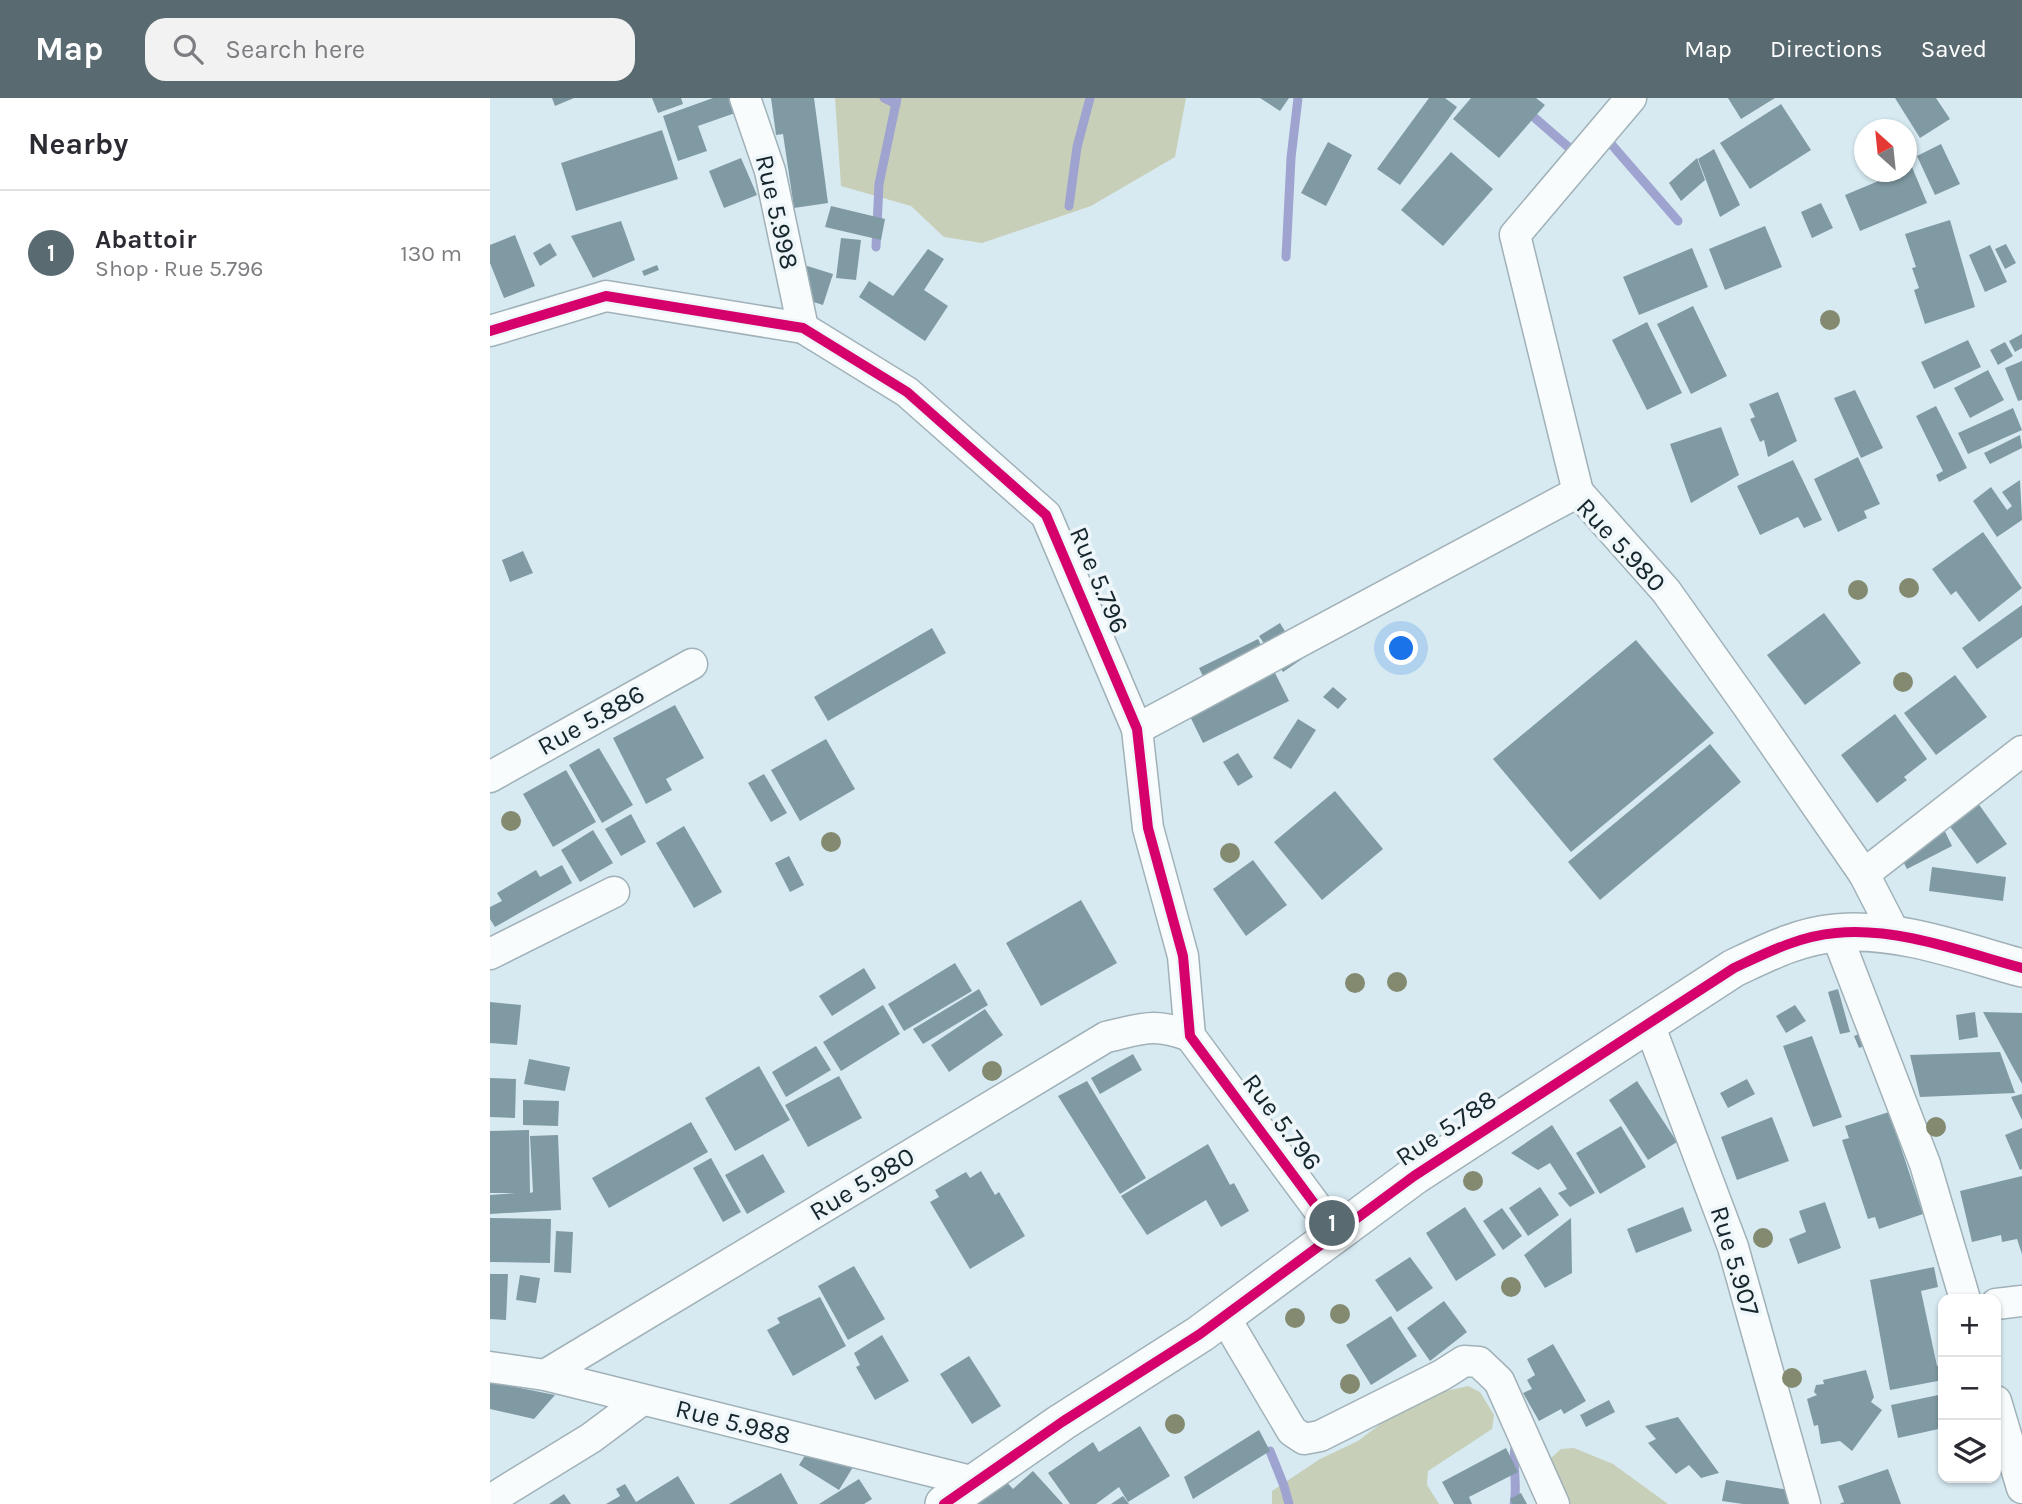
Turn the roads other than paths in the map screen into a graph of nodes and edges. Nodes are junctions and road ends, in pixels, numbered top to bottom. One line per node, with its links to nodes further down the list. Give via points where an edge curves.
1 (745, 98): 3 (street, Rue 5.998, via 770,171)
2 (1631, 98): 5 (street, via 1515,235)
3 (803, 328): 4 (street, Rue 5.796, via 606,296); 7 (street, Rue 5.796, via 907,392 1046,515)
4 (490, 331)
5 (1578, 492): 7 (street, Rue 5.980); 10 (street, Rue 5.980, via 1666,591)
6 (692, 664): 9 (street, Rue 5.886)
7 (1138, 729): 17 (street, Rue 5.796, via 1148,828 1183,956)
8 (2022, 751): 10 (street)
9 (490, 778)
10 (1864, 874): 13 (street, Rue 5.980)
11 (614, 892): 14 (street)
12 (1836, 933): 13 (street, Rue 5.788); 16 (street, Rue 5.788, via 1769,951 1734,968); 19 (street, via 1925,1164)
13 (1896, 936): 15 (street, Rue 5.788)
14 (490, 954)
15 (2022, 968)
16 (1648, 1024): 18 (street, Rue 5.788, via 1414,1175); 32 (street, Rue 5.907, via 1733,1247)
17 (1190, 1036): 18 (street, Rue 5.796); 24 (street, Rue 5.980, via 1148,1027 1105,1037)
18 (1336, 1233): 22 (street, Rue 5.788)
19 (1964, 1294)
20 (2022, 1301): 21 (street)
21 (2001, 1303)
22 (1224, 1316): 27 (street, Rue 5.788); 31 (street, via 1292,1431 1304,1439 1320,1436 1464,1361 1479,1362 1499,1381)
23 (490, 1367): 24 (street, Rue 5.988)
24 (545, 1376): 25 (street, Rue 5.988)
25 (642, 1400): 27 (street, Rue 5.988); 29 (street)
26 (2001, 1418): 28 (street)
27 (975, 1482): 30 (street, Rue 5.788)
28 (2022, 1488)
29 (490, 1500)
30 (944, 1504)
31 (1554, 1504)
32 (1805, 1504)

